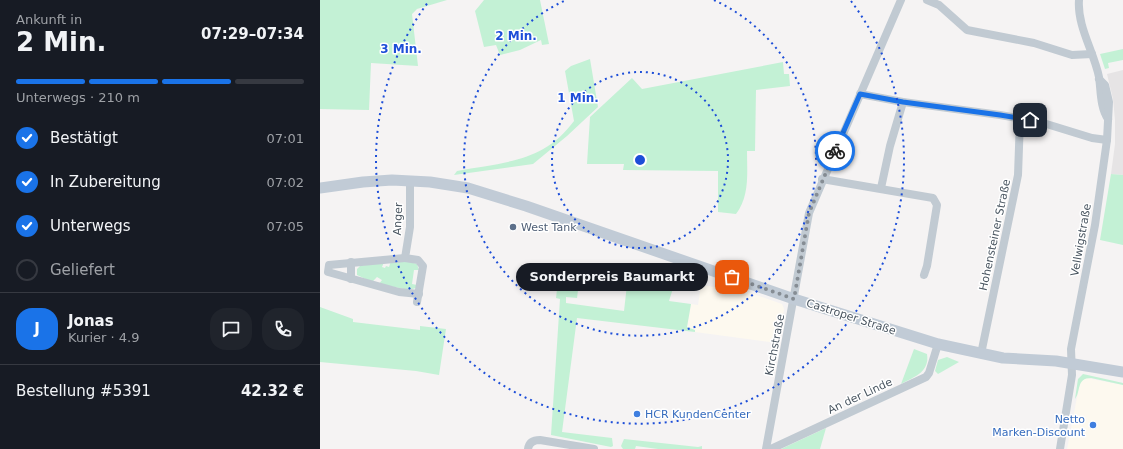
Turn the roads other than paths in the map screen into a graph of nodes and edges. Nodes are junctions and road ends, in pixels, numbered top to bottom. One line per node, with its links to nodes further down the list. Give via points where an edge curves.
1 (901, 0): 5 (street, Kirchstraße)
2 (927, 0): 4 (street, via 939,5 967,30 1034,42 1072,55)
3 (1079, 0): 4 (street, Vellwigstraße, via 1080,15)
4 (1092, 54): 8 (street, Vellwigstraße, via 1099,79 1106,89 1110,112)
5 (860, 94): 6 (street); 9 (street, Kirchstraße)
6 (903, 102): 7 (street); 12 (street)
7 (1020, 119): 8 (street); 19 (street, Hohensteiner Straße, via 1018,175)
8 (1107, 140): 20 (street, Vellwigstraße, via 1095,225 1071,349)
9 (822, 179): 12 (street); 17 (street, Kirchstraße, via 808,219)
10 (410, 180): 11 (main road, Castroper Straße, via 363,182); 13 (street, Anger, via 410,227); 17 (main road, Castroper Straße, via 457,186 494,195)
11 (320, 188)
12 (881, 188): 15 (street, via 929,196 936,201 930,251)
13 (405, 258): 14 (street); 16 (street, via 418,260 423,266 418,298)
14 (351, 262): 16 (street); 16 (street, via 330,265 328,272)
15 (924, 275)
16 (351, 279)
17 (794, 299): 18 (main road, Castroper Straße); 26 (street, Kirchstraße)
18 (938, 344): 19 (main road, Castroper Straße); 27 (street, An der Linde, via 926,377)
19 (981, 354): 20 (main road, Castroper Straße)
20 (1071, 364): 21 (main road, Castroper Straße); 28 (street, Vellwigstraße, via 1072,375)
21 (1109, 371): 22 (main road, Castroper Straße); 23 (main road, Castroper Straße)
22 (1123, 372)
23 (1123, 379)
24 (528, 449): 25 (street, via 530,443 535,440)
25 (594, 449)
26 (766, 449)
27 (771, 449)
28 (1060, 449)

